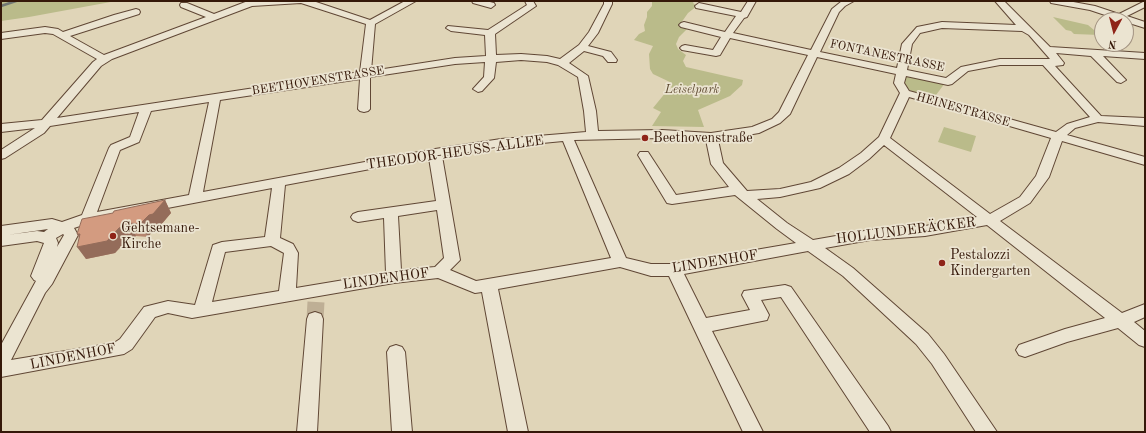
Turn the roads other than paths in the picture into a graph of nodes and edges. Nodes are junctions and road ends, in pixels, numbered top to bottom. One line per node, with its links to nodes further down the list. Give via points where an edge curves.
1 (298, 1): 21 (street, via 251,3)
2 (304, 1): 16 (street)
3 (412, 1): 23 (street)
4 (476, 1): 14 (street)
5 (529, 1): 28 (street, via 532,6)
6 (608, 1): 32 (street, via 593,34)
7 (752, 1): 20 (street)
8 (999, 1): 27 (street)
9 (1054, 1): 18 (street)
10 (842, 2): 36 (street, THEODOR-HEUSS-ALLEE, via 831,17)
11 (336, 3): 16 (street)
12 (1145, 4): 19 (street)
13 (184, 5): 21 (street)
14 (491, 5)
15 (699, 6): 20 (street)
16 (326, 8): 23 (street)
17 (136, 12): 29 (street)
18 (1106, 12)
19 (1129, 12)
20 (744, 14): 30 (street)
21 (214, 17): 39 (street)
22 (1134, 21): 24 (street)
23 (371, 23): 44 (street)
24 (1145, 25)
25 (684, 26): 30 (street, FONTANESTRASSE)
26 (451, 28): 28 (street)
27 (1024, 28): 34 (street); 43 (street, HEINESTRASSE, via 942,25 920,29 907,44)
28 (490, 32): 38 (street)
29 (63, 35): 31 (street, via 45,30); 39 (street)
30 (727, 35): 33 (street, via 716,53); 36 (street, FONTANESTRASSE)
31 (1, 36)
32 (582, 47): 40 (street, via 607,54); 42 (street)
33 (685, 48)
34 (1048, 50): 35 (street); 41 (street, via 1059,63)
35 (1094, 53): 37 (street); 45 (street)
36 (814, 54): 43 (street, FONTANESTRASSE); 58 (street, THEODOR-HEUSS-ALLEE, via 784,114 776,121 755,130)
37 (1145, 56)
38 (491, 58): 42 (street, BEETHOVENSTRASSE, via 521,57); 44 (street, BEETHOVENSTRASSE); 46 (street, via 489,78)
39 (104, 59): 53 (street)
40 (612, 60)
41 (1046, 62): 43 (street, FONTANESTRASSE, via 1000,62 965,69 948,82); 51 (street)
42 (562, 63): 55 (street, BEETHOVENSTRASSE, via 583,76)
43 (900, 73): 47 (street, HEINESTRASSE, via 899,83)
44 (365, 74): 48 (street, BEETHOVENSTRASSE); 50 (street)
45 (1121, 80)
46 (478, 89)
47 (905, 93): 57 (street, HEINESTRASSE); 59 (street)
48 (215, 98): 49 (street, BEETHOVENSTRASSE); 66 (street)
49 (146, 108): 53 (street, BEETHOVENSTRASSE); 70 (street, via 135,139 115,148)
50 (364, 110)
51 (1098, 119): 52 (street); 57 (street, via 1071,126)
52 (1145, 122)
53 (47, 123): 54 (street, BEETHOVENSTRASSE); 61 (street)
54 (1, 128)
55 (592, 134): 56 (street, THEODOR-HEUSS-ALLEE); 58 (street, THEODOR-HEUSS-ALLEE, via 662,134)
56 (568, 137): 60 (street, THEODOR-HEUSS-ALLEE, via 501,143); 78 (street)
57 (1058, 137): 63 (street, HEINESTRASSE); 71 (street, HOLLUNDERÄCKER, via 1042,177 1025,200)
58 (711, 138): 65 (street, via 717,164)
59 (884, 139): 65 (street, via 844,171 815,185 780,193); 71 (street)
60 (435, 153): 64 (street, THEODOR-HEUSS-ALLEE); 67 (street)
61 (1, 155)
62 (644, 155): 65 (street, via 672,200)
63 (1145, 161)
64 (279, 182): 66 (street, THEODOR-HEUSS-ALLEE); 76 (street)
65 (742, 192): 77 (street)
66 (195, 198): 70 (street, THEODOR-HEUSS-ALLEE)
67 (444, 204): 68 (street); 80 (street, via 452,260)
68 (391, 212): 69 (street); 81 (street)
69 (358, 217)
70 (88, 218): 72 (street, THEODOR-HEUSS-ALLEE)
71 (990, 220): 77 (street, HOLLUNDERÄCKER, via 925,231 870,234); 88 (street)
72 (65, 226): 73 (street, THEODOR-HEUSS-ALLEE, via 41,224); 74 (street, THEODOR-HEUSS-ALLEE); 83 (street, via 70,231 70,240)
73 (1, 231)
74 (46, 237): 75 (street, THEODOR-HEUSS-ALLEE); 83 (street, via 51,243 37,281)
75 (1, 241)
76 (272, 241): 84 (street, via 288,248 291,253); 86 (street, via 218,249)
77 (810, 246): 79 (street, LINDENHOF); 100 (street, via 848,272 922,339)
78 (620, 262): 79 (street, LINDENHOF, via 650,270); 82 (street, LINDENHOF)
79 (674, 270): 89 (street)
80 (439, 272): 81 (street, LINDENHOF); 82 (street, LINDENHOF, via 475,287)
81 (394, 277): 85 (street, LINDENHOF)
82 (489, 285): 97 (street)
83 (39, 289): 92 (street)
84 (287, 295): 85 (street, LINDENHOF); 86 (street, LINDENHOF)
85 (316, 304): 95 (street)
86 (202, 310): 94 (street, LINDENHOF, via 187,312 174,307 161,308 146,316 123,347)
87 (1145, 310): 88 (street)
88 (1120, 321): 90 (street); 91 (street)
89 (700, 326): 98 (street); 99 (street, via 762,315 750,295 785,291)
90 (1145, 340)
91 (1025, 350)
92 (4, 352)
93 (396, 352): 96 (street)
94 (1, 369)
95 (307, 432)
96 (402, 432)
97 (518, 432)
98 (753, 432)
99 (881, 432)
100 (987, 432)

